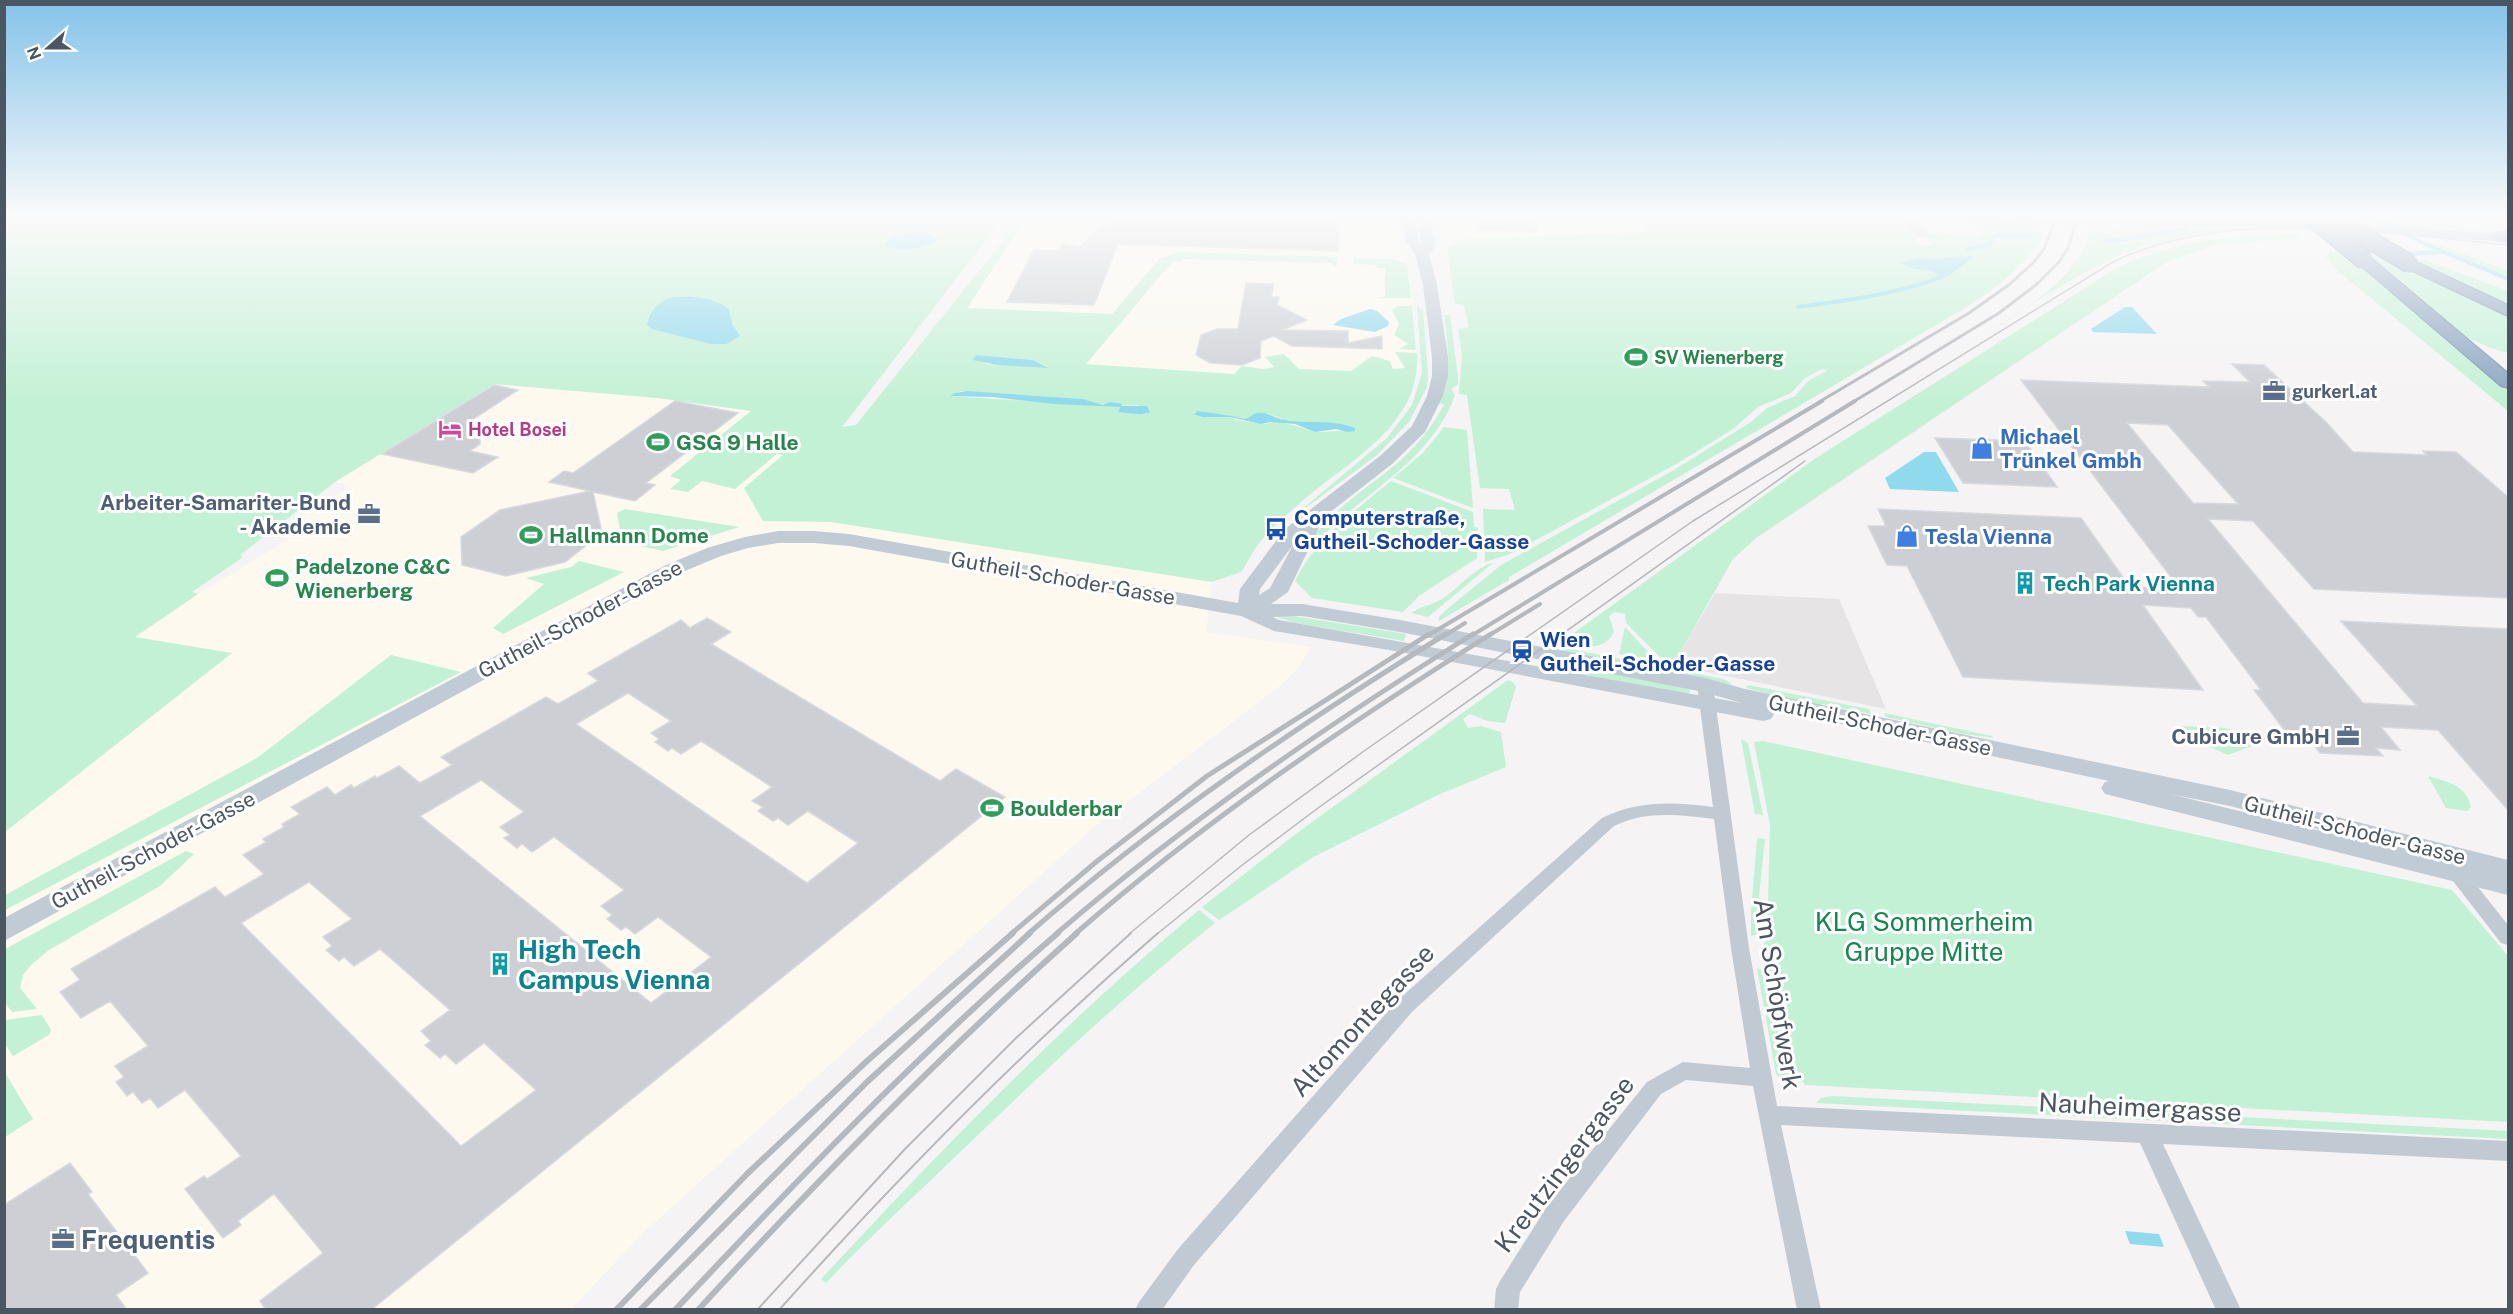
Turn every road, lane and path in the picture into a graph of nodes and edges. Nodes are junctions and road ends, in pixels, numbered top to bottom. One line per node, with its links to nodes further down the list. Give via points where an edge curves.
1 (1428, 279): 6 (street, via 1440,376 1419,428 1318,515 1278,592)
2 (2387, 279): 5 (highway, bridge)
3 (2442, 279): 4 (highway, bridge)
4 (2508, 311)
5 (2508, 382)
6 (1247, 611): 7 (street, Gutheil-Schoder-Gasse, via 1274,625); 14 (street, Gutheil-Schoder-Gasse, via 849,540 778,537 745,543 673,569)
7 (1706, 695): 8 (street, Am Schöpfwerk); 9 (street, Gutheil-Schoder-Gasse, via 1743,696 2230,798); 11 (street, Gutheil-Schoder-Gasse, via 1746,711 2060,776 2251,820)
8 (1723, 814): 16 (street, Am Schöpfwerk); 20 (street, Altomontegasse, via 1646,807 1608,822 1405,1006 1186,1257)
9 (2440, 850): 10 (street, Gutheil-Schoder-Gasse); 11 (street)
10 (2508, 868)
11 (2457, 874): 12 (street, Gutheil-Schoder-Gasse); 13 (street, Gutheil-Schoder-Gasse); 15 (street)
12 (2508, 874)
13 (2508, 886)
14 (4, 931)
15 (2508, 938)
16 (1762, 1078): 17 (street, Am Schöpfwerk); 21 (street, Kreutzingergasse, via 1683,1071 1654,1088 1556,1214 1508,1289)
17 (1768, 1115): 18 (street, Nauheimergasse); 22 (street, Am Schöpfwerk)
18 (2147, 1134): 19 (street, Nauheimergasse); 23 (street)
19 (2508, 1151)
20 (1147, 1310)
21 (1506, 1310)
22 (1809, 1310)
23 (2229, 1310)

